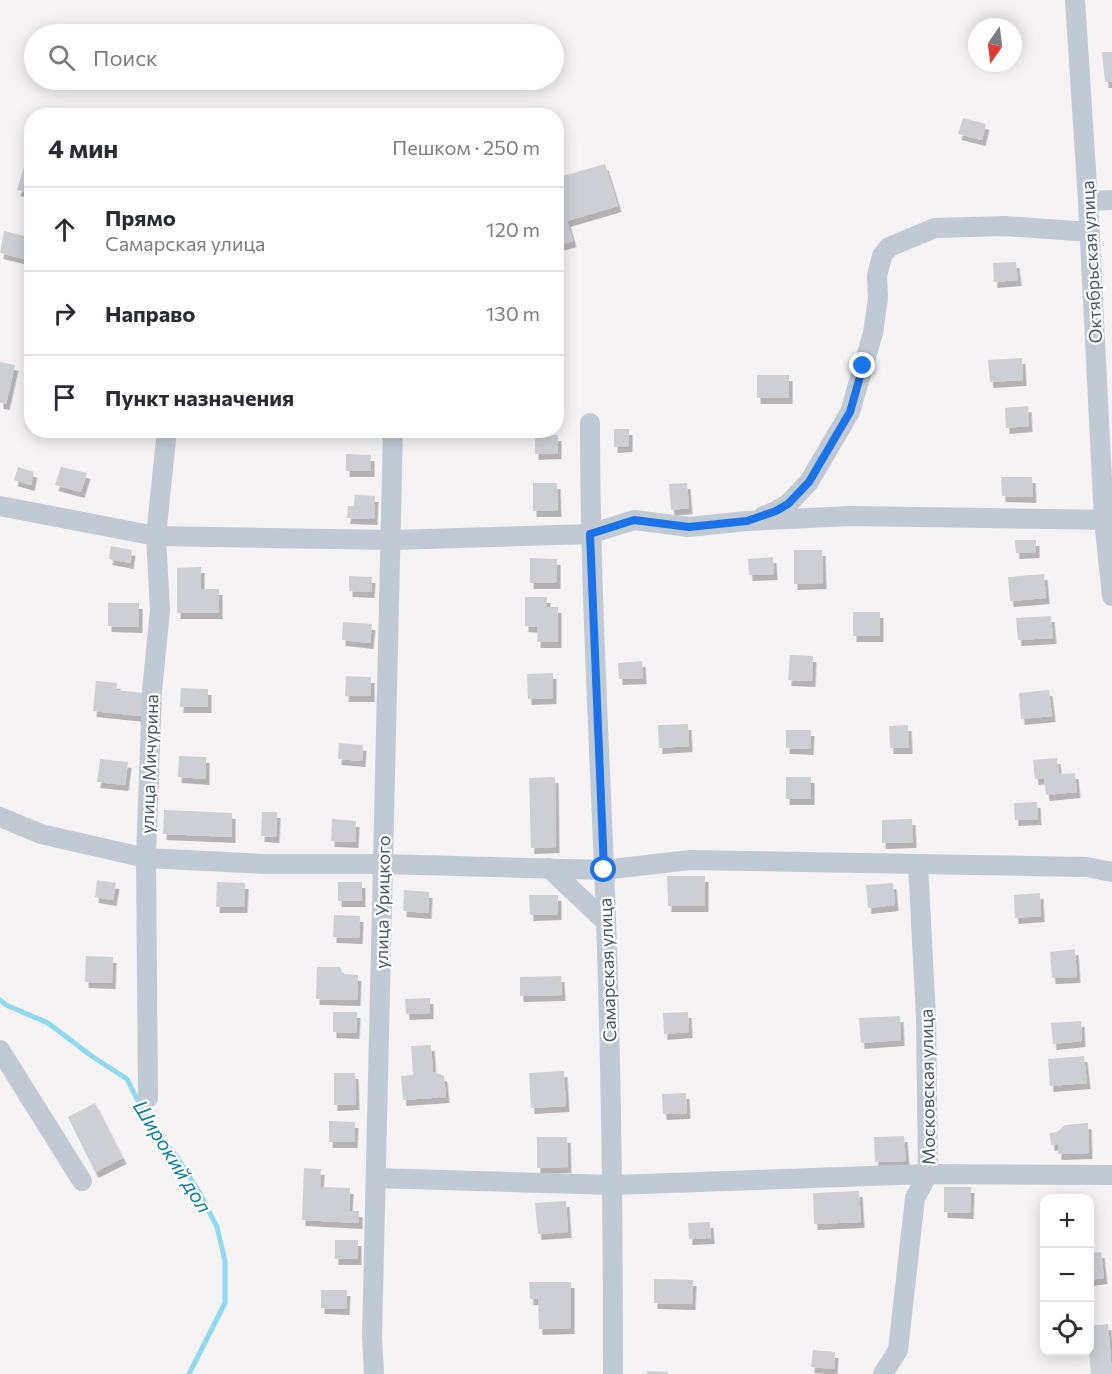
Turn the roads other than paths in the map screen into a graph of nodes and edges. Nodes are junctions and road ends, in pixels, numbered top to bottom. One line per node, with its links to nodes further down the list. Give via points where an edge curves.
1 (1075, 0): 3 (street, Октябрьская улица)
2 (1112, 200): 3 (street)
3 (1088, 201): 4 (street, Октябрьская улица)
4 (1090, 232): 9 (street, Октябрьская улица); 10 (street, via 1005,226 935,228 889,247 882,256 877,276 873,333 850,412 809,482 788,504)
5 (590, 423): 11 (street, Самарская улица)
6 (166, 438): 12 (street, улица Мичурина)
7 (393, 438): 13 (street, улица Урицкого)
8 (0, 506): 12 (street)
9 (1108, 520): 10 (street, via 851,516); 14 (street, Октябрьская улица)
10 (747, 521): 11 (street, via 689,527 634,520)
11 (590, 534): 13 (street); 20 (street, Самарская улица)
12 (156, 536): 13 (street); 16 (street, улица Мичурина, via 160,610 152,691)
13 (392, 540): 17 (street, улица Урицкого)
14 (1112, 596)
15 (0, 817): 16 (street, via 41,834)
16 (146, 858): 17 (street); 24 (street, улица Мичурина)
17 (383, 864): 19 (street); 27 (street, улица Урицкого)
18 (918, 864): 20 (street, via 690,860); 21 (street, via 1086,867); 25 (street, Московская улица, via 926,1017)
19 (549, 868): 20 (street); 22 (street)
20 (604, 870): 22 (street, Самарская улица)
21 (1112, 872)
22 (606, 922): 29 (street, Самарская улица)
23 (0, 1050): 28 (street)
24 (148, 1098)
25 (928, 1174): 26 (street); 29 (street); 32 (street, Московская улица, via 915,1198 898,1350)
26 (1112, 1175)
27 (376, 1178): 29 (street); 30 (street, улица Урицкого)
28 (82, 1181)
29 (613, 1185): 31 (street, Самарская улица)
30 (374, 1374)
31 (613, 1374)
32 (883, 1374)

